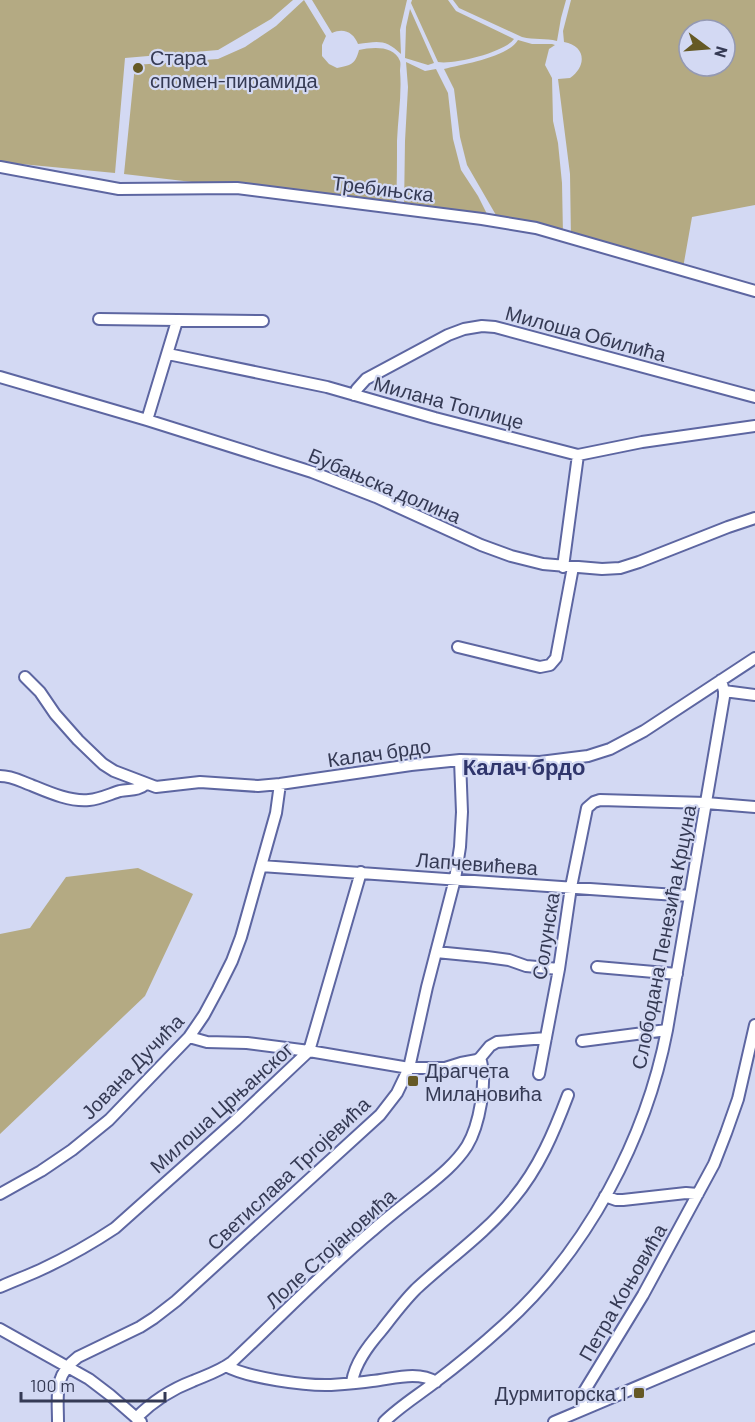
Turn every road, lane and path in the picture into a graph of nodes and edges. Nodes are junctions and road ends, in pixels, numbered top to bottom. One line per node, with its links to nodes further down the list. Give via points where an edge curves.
1 (0, 167): 2 (street, Требињска, via 119,189 237,188 489,220 536,228)
2 (755, 291)
3 (99, 319): 4 (street)
4 (177, 321): 5 (street); 6 (street)
5 (263, 321)
6 (168, 354): 8 (street, Милана Топлице); 10 (street)
7 (0, 377): 10 (street, Бубањска долина)
8 (354, 395): 9 (street, Милоша Обилића, via 366,379 409,355 464,329 482,326); 12 (street, Милана Топлице)
9 (755, 397)
10 (147, 420): 14 (street, Бубањска долина, via 312,472 511,556)
11 (755, 426): 12 (street, Милана Топлице)
12 (578, 455): 14 (street)
13 (755, 518): 14 (street, Бубањска долина, via 620,567)
14 (568, 567): 15 (street, via 556,658 550,665 540,667)
15 (458, 647)
16 (755, 658): 18 (street, Калач брдо)
17 (26, 677): 22 (street, Калач брдо, via 103,764)
18 (723, 685): 19 (street); 20 (street, Калач брдо, via 599,753 540,762); 24 (street, Слободана Пенезића Крцуна)
19 (755, 695)
20 (460, 760): 23 (street, Калач брдо); 28 (street, Светислава Тргојевића, via 462,812)
21 (0, 776): 22 (street, via 84,800 141,789)
22 (146, 784): 23 (street, Калач брдо)
23 (280, 784): 26 (street, Јована Дучића)
24 (706, 802): 25 (street); 29 (street, Солунска, via 600,800 590,805 585,813); 30 (street, Слободана Пенезића Крцуна)
25 (755, 807)
26 (261, 866): 27 (street, Лапчевићева); 37 (street, Јована Дучића, via 232,961)
27 (361, 872): 28 (street, Лапчевићева); 40 (street, Милоша Црњанског)
28 (455, 879): 29 (street, Лапчевићева); 31 (street, Светислава Тргојевића)
29 (571, 887): 30 (street, Лапчевићева); 33 (street, Солунска)
30 (690, 896): 34 (street, Слободана Пенезића Крцуна)
31 (436, 952): 33 (street); 42 (street, Светислава Тргојевића)
32 (597, 967): 34 (street)
33 (559, 969): 38 (street, Солунска)
34 (677, 974): 36 (street, Слободана Пенезића Крцуна)
35 (755, 1025): 46 (street, Петра Коњовића, via 732,1117)
36 (667, 1030): 39 (street); 47 (street, Слободана Пенезића Крцуна, via 641,1121)
37 (189, 1037): 40 (street); 45 (street, Јована Дучића, via 109,1120 72,1150)
38 (546, 1038): 41 (street, via 497,1042); 43 (street, Солунска)
39 (582, 1041)
40 (309, 1051): 42 (street); 48 (street, Милоша Црњанског, via 115,1228 70,1255)
41 (480, 1058): 42 (street, via 445,1068); 52 (street, Лоле Стојановића, via 483,1078 479,1108 462,1154 370,1232)
42 (409, 1068): 51 (street, Светислава Тргојевића, via 380,1115 176,1301 140,1327)
43 (539, 1074)
44 (568, 1095): 54 (street, via 550,1142 527,1182 489,1227 415,1290 368,1347)
45 (0, 1194)
46 (698, 1194): 47 (street, Петра Коњовића, via 623,1200); 55 (street, Петра Коњовића, via 582,1395)
47 (605, 1196): 53 (street, Слободана Пенезића Крцуна, via 568,1254 542,1285 506,1323)
48 (0, 1287)
49 (0, 1329): 51 (street)
50 (755, 1337): 55 (street)
51 (67, 1366): 56 (street, via 98,1385); 58 (street, via 59,1381)
52 (226, 1366): 54 (street, via 304,1384); 56 (street, Лоле Стојановића, via 166,1394)
53 (436, 1382): 54 (street, via 415,1376); 59 (street, Слободана Пенезића Крцуна)
54 (352, 1383)
55 (584, 1409): 57 (street)
56 (138, 1420)
57 (559, 1421)
58 (58, 1422)
59 (384, 1422)

